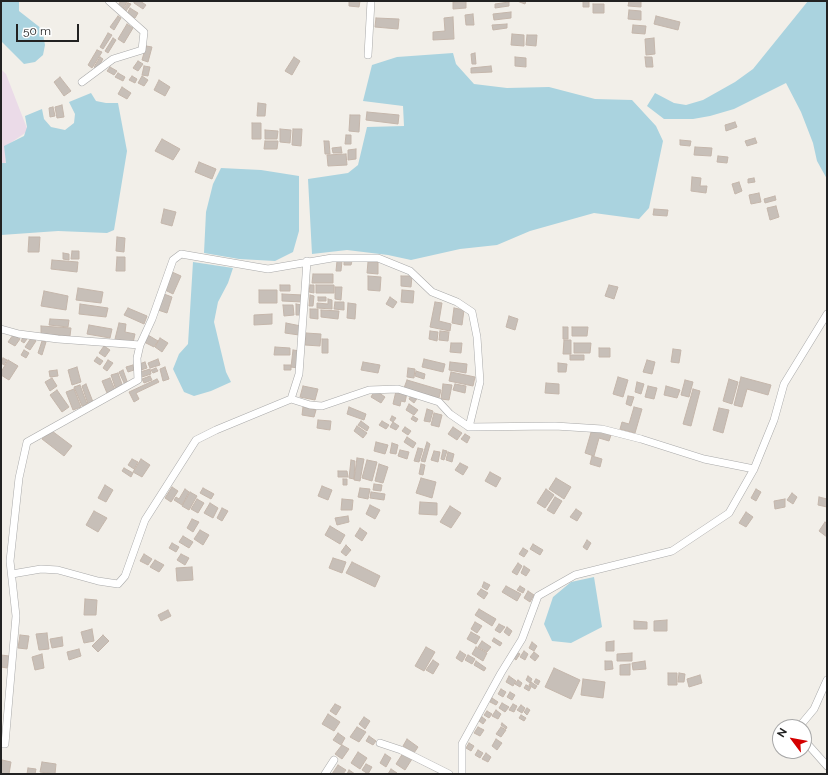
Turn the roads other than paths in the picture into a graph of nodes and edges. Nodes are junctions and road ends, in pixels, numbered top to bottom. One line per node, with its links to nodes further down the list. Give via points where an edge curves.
1 (109, 1): 4 (street, via 144,32 142,50 114,60)
2 (371, 1): 3 (street)
3 (368, 55)
4 (82, 82)
5 (307, 261): 8 (street, via 268,269 181,254 173,260); 9 (street, via 299,374); 10 (street, via 378,258 410,271 432,292 457,302 472,312 477,337 480,382)
6 (827, 314): 11 (street, via 784,384 774,420)
7 (1, 329): 8 (street, via 58,339)
8 (140, 345): 12 (street, via 136,358 138,380 27,442 18,485 10,561)
9 (291, 399): 10 (street, via 322,406 368,390 398,389 439,402 450,414); 12 (street, via 196,440 145,520 125,576 118,584 58,570 41,569)
10 (469, 427): 11 (street, via 555,426 602,430 641,439 704,459)
11 (754, 469): 22 (street, via 729,513 672,551 575,575 538,596 522,639 500,673 462,744)
12 (12, 574): 16 (street, via 16,616 5,744)
13 (827, 680): 14 (street, via 814,709)
14 (805, 719)
15 (380, 743): 21 (street, via 401,750)
16 (1, 744)
17 (812, 749): 19 (street)
18 (334, 760): 20 (street)
19 (827, 766)
20 (325, 774)
21 (449, 774)
22 (462, 774)

